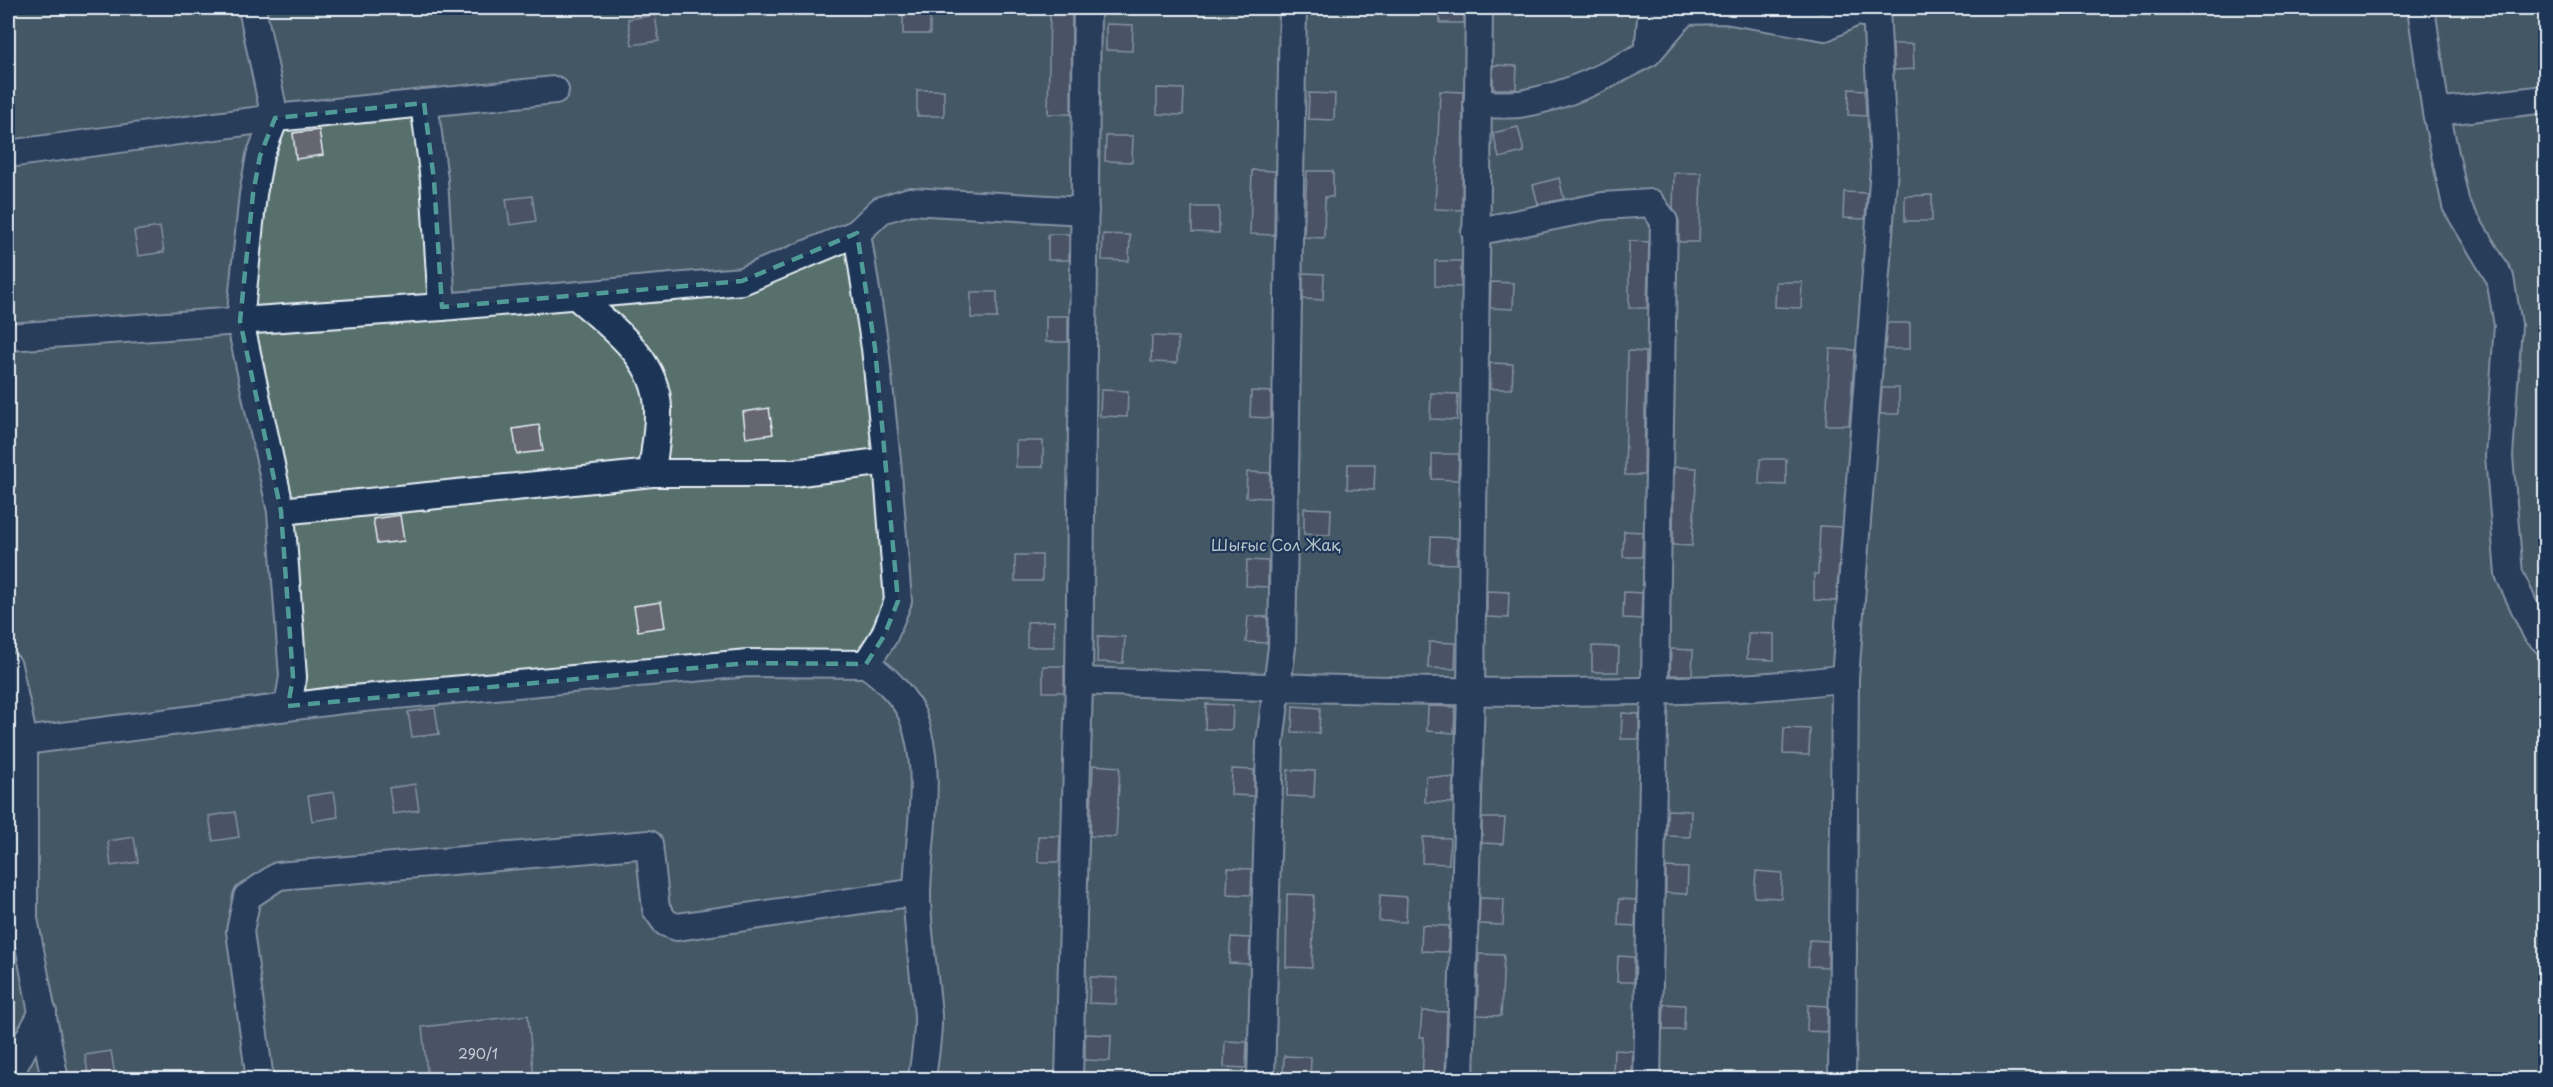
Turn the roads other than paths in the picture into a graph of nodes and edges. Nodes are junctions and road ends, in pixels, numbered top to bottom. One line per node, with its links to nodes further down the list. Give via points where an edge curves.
1 (252, 8): 14 (street)
2 (1087, 8): 16 (street)
3 (1293, 8): 31 (street, via 1282,647)
4 (1479, 8): 12 (street)
5 (1652, 8): 8 (street)
6 (2421, 8): 13 (street)
7 (1876, 11): 8 (street, via 1856,12 1825,27 1725,10 1684,11); 29 (street, via 1884,168)
8 (1648, 53): 12 (street, via 1603,79 1552,97 1517,104)
9 (555, 90): 11 (street)
10 (2546, 99): 13 (street)
11 (424, 103): 14 (street); 20 (street, via 434,180)
12 (1477, 104): 17 (street)
13 (2436, 112): 26 (street, via 2456,205 2500,278 2508,325 2499,456 2509,574 2536,632)
14 (275, 118): 15 (street); 21 (street, via 260,156 253,194)
15 (8, 154)
16 (1085, 211): 18 (street, via 910,201 881,210); 30 (street)
17 (1475, 232): 32 (street, via 1603,206 1651,203 1664,221); 33 (street)
18 (857, 233): 19 (street, via 742,280); 23 (street)
19 (576, 296): 20 (street); 24 (street, via 633,347 650,373 658,408)
20 (442, 307): 21 (street)
21 (240, 321): 22 (street); 25 (street)
22 (8, 337)
23 (887, 461): 24 (street, via 793,473); 27 (street, via 898,601 884,636)
24 (652, 473): 25 (street)
25 (281, 511): 34 (street, via 293,677)
26 (2546, 642)
27 (866, 664): 34 (street, via 748,663); 36 (street, via 883,675 913,715 922,753 923,817)
28 (8, 666): 35 (street)
29 (1845, 678): 32 (street, via 1792,686); 47 (street)
30 (1079, 681): 31 (street); 43 (street)
31 (1276, 687): 33 (street); 44 (street, via 1270,743)
32 (1656, 691): 33 (street); 46 (street)
33 (1471, 692): 45 (street)
34 (288, 706): 35 (street)
35 (24, 741): 37 (street)
36 (917, 892): 40 (street, via 677,927 666,923 656,909 649,844 278,876 247,897 240,931); 42 (street, via 928,1018)
37 (16, 919): 38 (street)
38 (42, 1012): 39 (street); 41 (street)
39 (8, 1077)
40 (254, 1078)
41 (55, 1080)
42 (922, 1080)
43 (1069, 1080)
44 (1261, 1080)
45 (1460, 1080)
46 (1647, 1080)
47 (1842, 1080)

